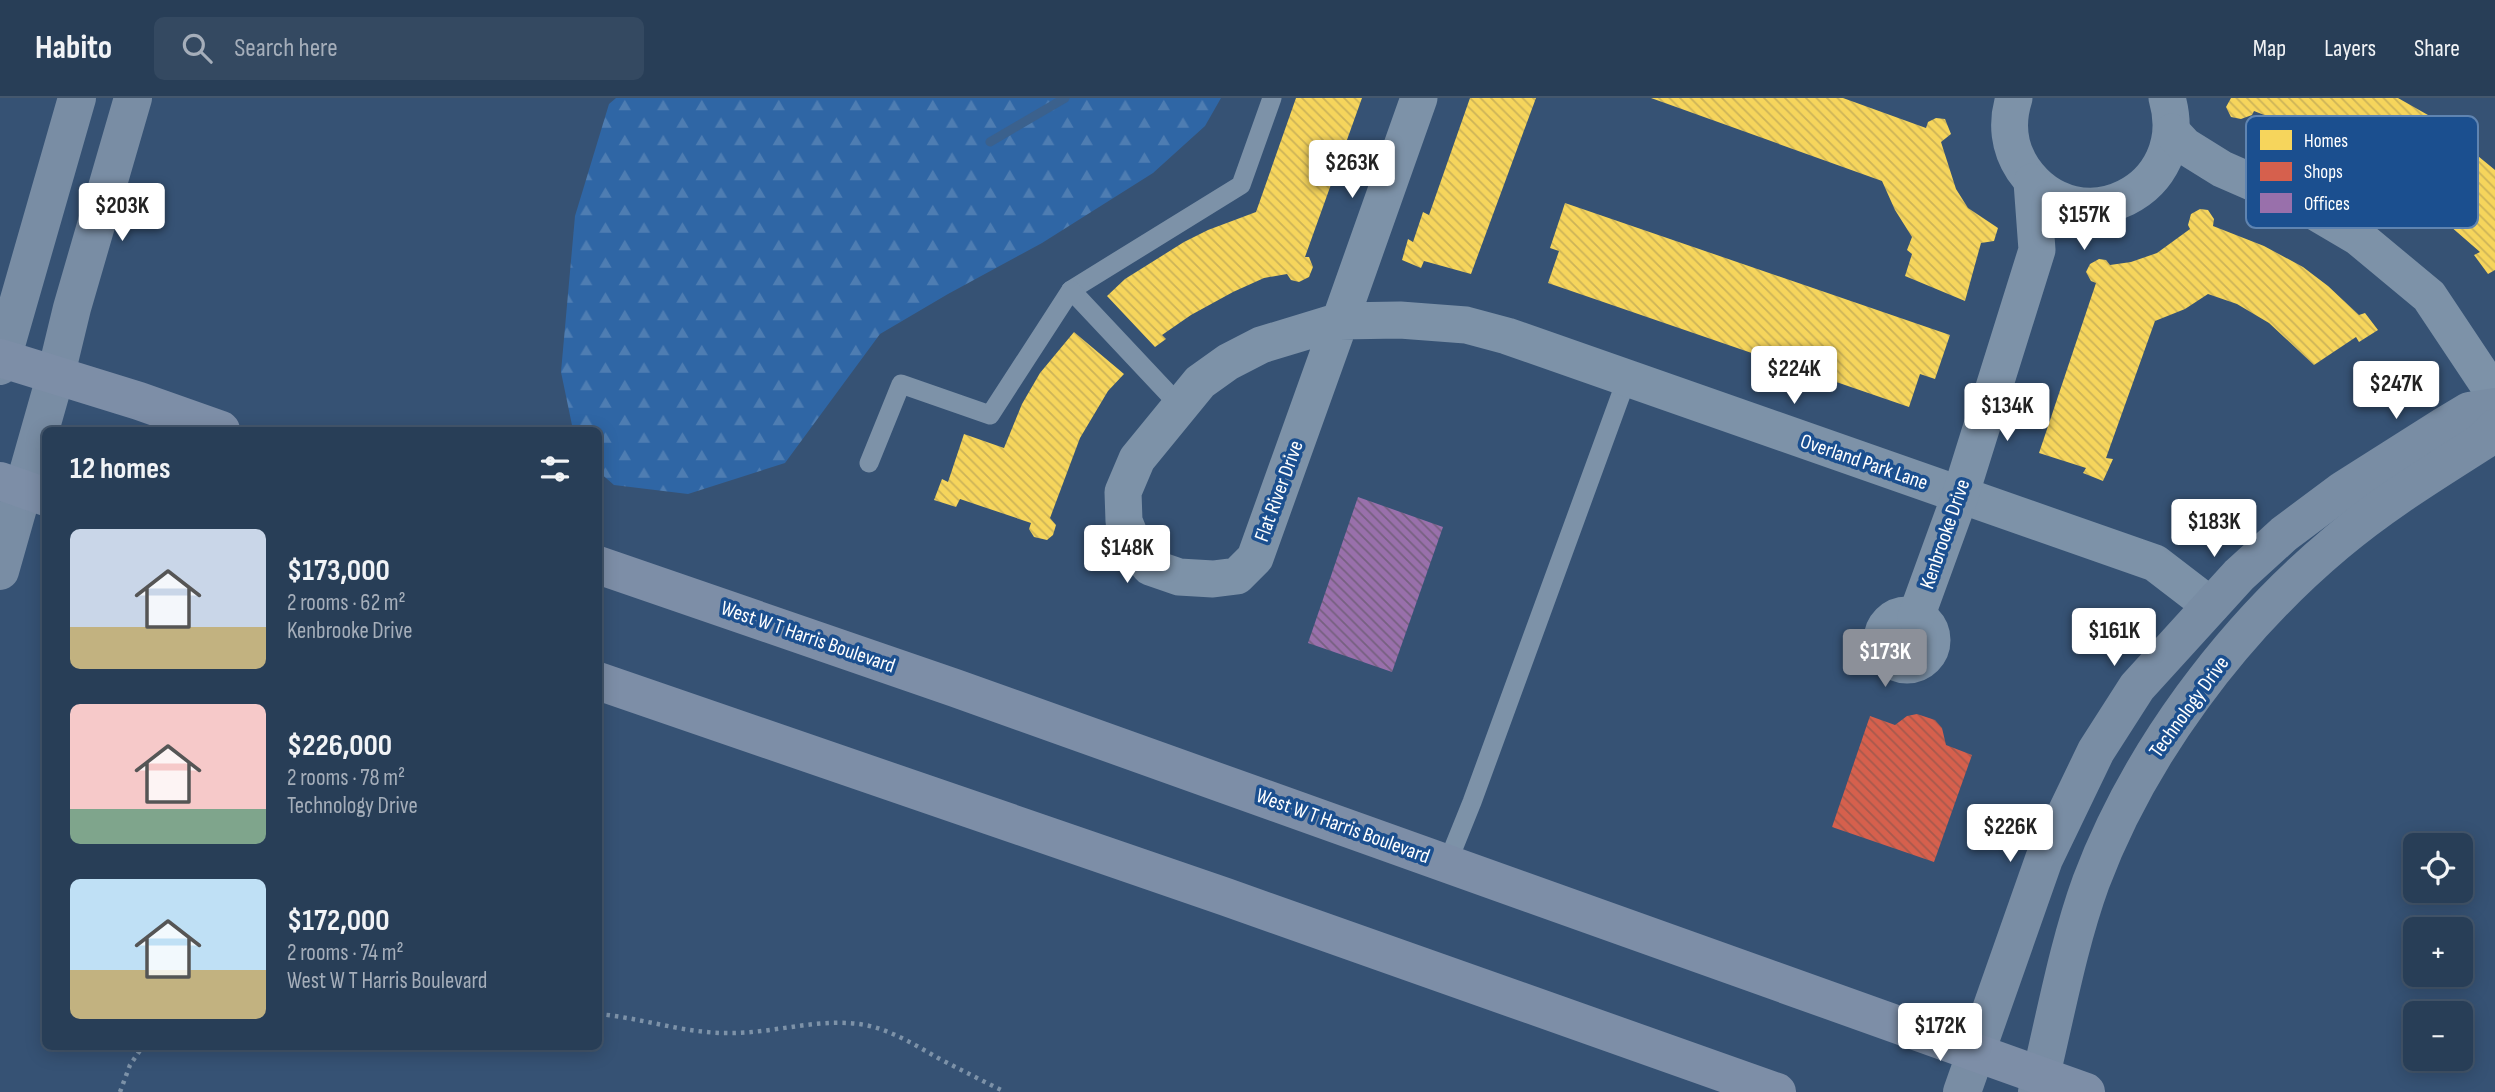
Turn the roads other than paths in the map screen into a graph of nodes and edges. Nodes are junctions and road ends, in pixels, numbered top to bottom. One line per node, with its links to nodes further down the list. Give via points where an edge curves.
1 (77, 98): 17 (street)
2 (133, 98): 18 (street)
3 (1272, 98): 15 (lane, via 1241,185)
4 (1419, 98): 16 (street, Flat River Drive)
5 (1982, 98): 6 (street)
6 (2012, 112): 11 (street, via 2017,159)
7 (2170, 115): 8 (street, via 2185,146); 9 (street, via 2166,156)
8 (2222, 169): 9 (street); 10 (street)
9 (2158, 171): 12 (street, via 2130,196)
10 (2246, 180)
11 (2032, 182): 12 (street, via 2062,201); 14 (street, Kenbrooke Drive)
12 (2084, 206): 14 (street, via 2067,228)
13 (2343, 228): 20 (street, via 2429,296)
14 (2037, 250): 27 (street, Kenbrooke Drive)
15 (1071, 290): 21 (lane); 25 (lane, via 990,415 901,384)
16 (1340, 321): 19 (street, Overland Park Lane, via 1466,325); 21 (street, Flat River Drive, via 1261,345 1228,362 1200,382); 21 (street, Flat River Drive, via 1255,558 1237,576 1179,577 1150,567 1125,521 1123,492 1136,459)
17 (1, 361): 18 (main road)
18 (56, 374): 23 (main road); 26 (street)
19 (1627, 378): 27 (street, Overland Park Lane); 33 (lane)
20 (2495, 395)
21 (1180, 406)
22 (2495, 407): 30 (street, via 2469,411 2317,508 2264,551)
23 (212, 427)
24 (2495, 428): 35 (street, Technology Drive, via 2317,559 2237,641 2192,699 2141,775 2095,873)
25 (869, 463)
26 (23, 490): 29 (street)
27 (1960, 496): 30 (street, Overland Park Lane, via 2155,563); 31 (street, Kenbrooke Drive)
28 (602, 566): 33 (main road, West W T Harris Boulevard)
29 (0, 571)
30 (2211, 606): 34 (street, via 2137,687 2096,751 2044,859)
31 (1916, 617)
32 (602, 682): 36 (main road)
33 (1447, 864): 34 (main road, West W T Harris Boulevard)
34 (1974, 1051): 35 (main road, West W T Harris Boulevard); 37 (street)
35 (2039, 1084): 38 (main road, West W T Harris Boulevard)
36 (1777, 1092)
37 (1962, 1092)
38 (2086, 1092)

